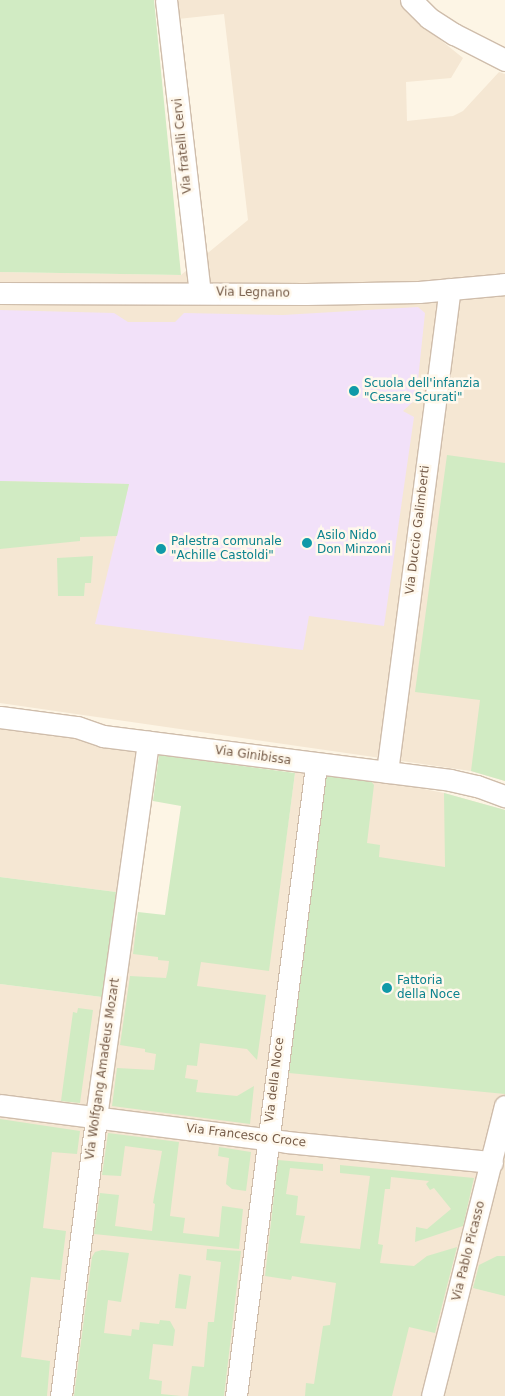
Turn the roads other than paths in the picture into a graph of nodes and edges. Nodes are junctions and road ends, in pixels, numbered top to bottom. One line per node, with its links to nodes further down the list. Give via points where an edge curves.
1 (166, 0): 6 (street, Via fratelli Cervi)
2 (412, 0): 3 (street, via 429,18)
3 (505, 60)
4 (505, 284): 5 (street, Via Legnano)
5 (450, 289): 6 (street, Via Legnano, via 315,294); 11 (street, Via Duccio Galimberti)
6 (200, 292): 7 (street, Via Legnano)
7 (0, 293)
8 (0, 717): 9 (street, Via Ginibissa, via 77,727 103,736)
9 (148, 742): 10 (street, Via Ginibissa); 15 (street, Via Wolfgang Amadeus Mozart)
10 (316, 765): 11 (street, Via Ginibissa); 16 (street, Via della Noce)
11 (387, 772): 12 (street, Via Ginibissa, via 468,784)
12 (505, 796)
13 (0, 1105): 15 (street, Via Francesco Croce)
14 (505, 1106): 17 (street, Via Pablo Picasso)
15 (96, 1117): 16 (street, Via Francesco Croce); 18 (street, Via Wolfgang Amadeus Mozart)
16 (268, 1140): 17 (street, Via Francesco Croce); 19 (street, Via della Noce)
17 (492, 1162): 20 (street, Via Pablo Picasso)
18 (61, 1396)
19 (236, 1396)
20 (432, 1396)

